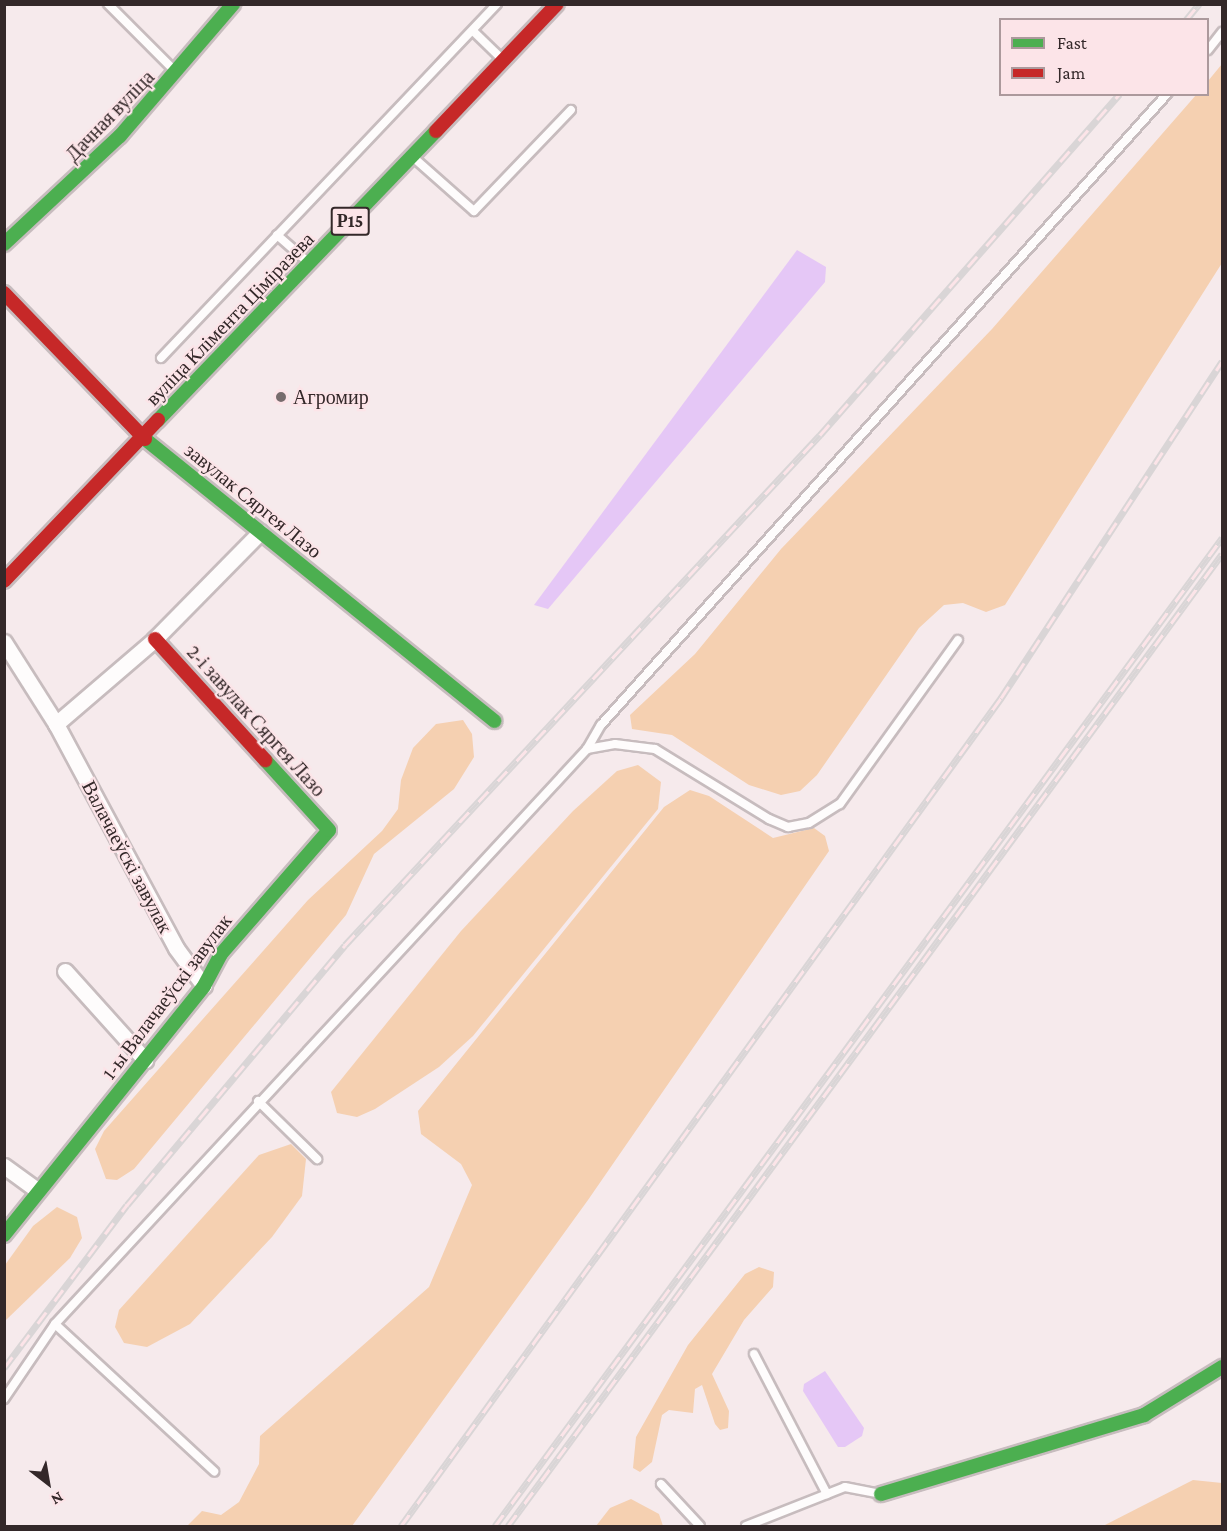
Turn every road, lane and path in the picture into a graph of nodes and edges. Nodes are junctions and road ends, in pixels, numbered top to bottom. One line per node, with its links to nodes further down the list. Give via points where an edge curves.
1 (108, 4): 9 (lane)
2 (233, 4): 9 (street, Дачная вуліца)
3 (497, 4): 5 (lane)
4 (557, 4): 8 (street, вуліца Клімента Ціміразева / Р15)
5 (473, 31): 8 (lane); 13 (lane)
6 (1222, 33): 7 (lane)
7 (1209, 49)
8 (504, 61): 12 (street, вуліца Клімента Ціміразева / Р15)
9 (178, 73): 14 (street, Дачная вуліца)
10 (1165, 96): 26 (lane, via 601,725)
11 (571, 110): 12 (lane, via 474,211)
12 (413, 157): 15 (street, вуліца Клімента Ціміразева / Р15)
13 (277, 235): 15 (lane); 17 (lane)
14 (4, 244)
15 (311, 264): 18 (street, вуліца Клімента Ціміразева / Р15)
16 (4, 293): 18 (street, завулак Сяргея Лазо)
17 (161, 358)
18 (143, 437): 19 (street, завулак Сяргея Лазо); 20 (street, вуліца Клімента Ціміразева / Р15)
19 (260, 532): 21 (street); 24 (street, завулак Сяргея Лазо)
20 (4, 581)
21 (155, 639): 25 (street); 27 (street, 2-і завулак Сяргея Лазо)
22 (958, 640): 26 (lane, via 840,804 809,823 788,827 769,819 655,750 615,744)
23 (4, 642): 25 (street, Валачаеўскі завулак)
24 (494, 721)
25 (56, 724): 29 (street, Валачаеўскі завулак, via 176,948)
26 (587, 750): 31 (lane)
27 (329, 830): 29 (street, 1-ы Валачаеўскі завулак, via 221,954)
28 (65, 971): 30 (street)
29 (204, 986): 30 (street, 1-ы Валачаеўскі завулак)
30 (145, 1060): 34 (street, 1-ы Валачаеўскі завулак)
31 (258, 1101): 32 (lane); 36 (lane)
32 (317, 1159)
33 (4, 1166): 34 (street)
34 (37, 1190): 35 (street, 1-ы Валачаеўскі завулак)
35 (4, 1235)
36 (55, 1324): 39 (lane); 40 (lane)
37 (754, 1354): 42 (lane)
38 (1219, 1370): 43 (street, via 1144,1415)
39 (4, 1399)
40 (214, 1471)
41 (661, 1484): 44 (lane)
42 (827, 1494): 43 (lane, via 860,1487); 45 (lane)
43 (881, 1494)
44 (700, 1527)
45 (746, 1527)

